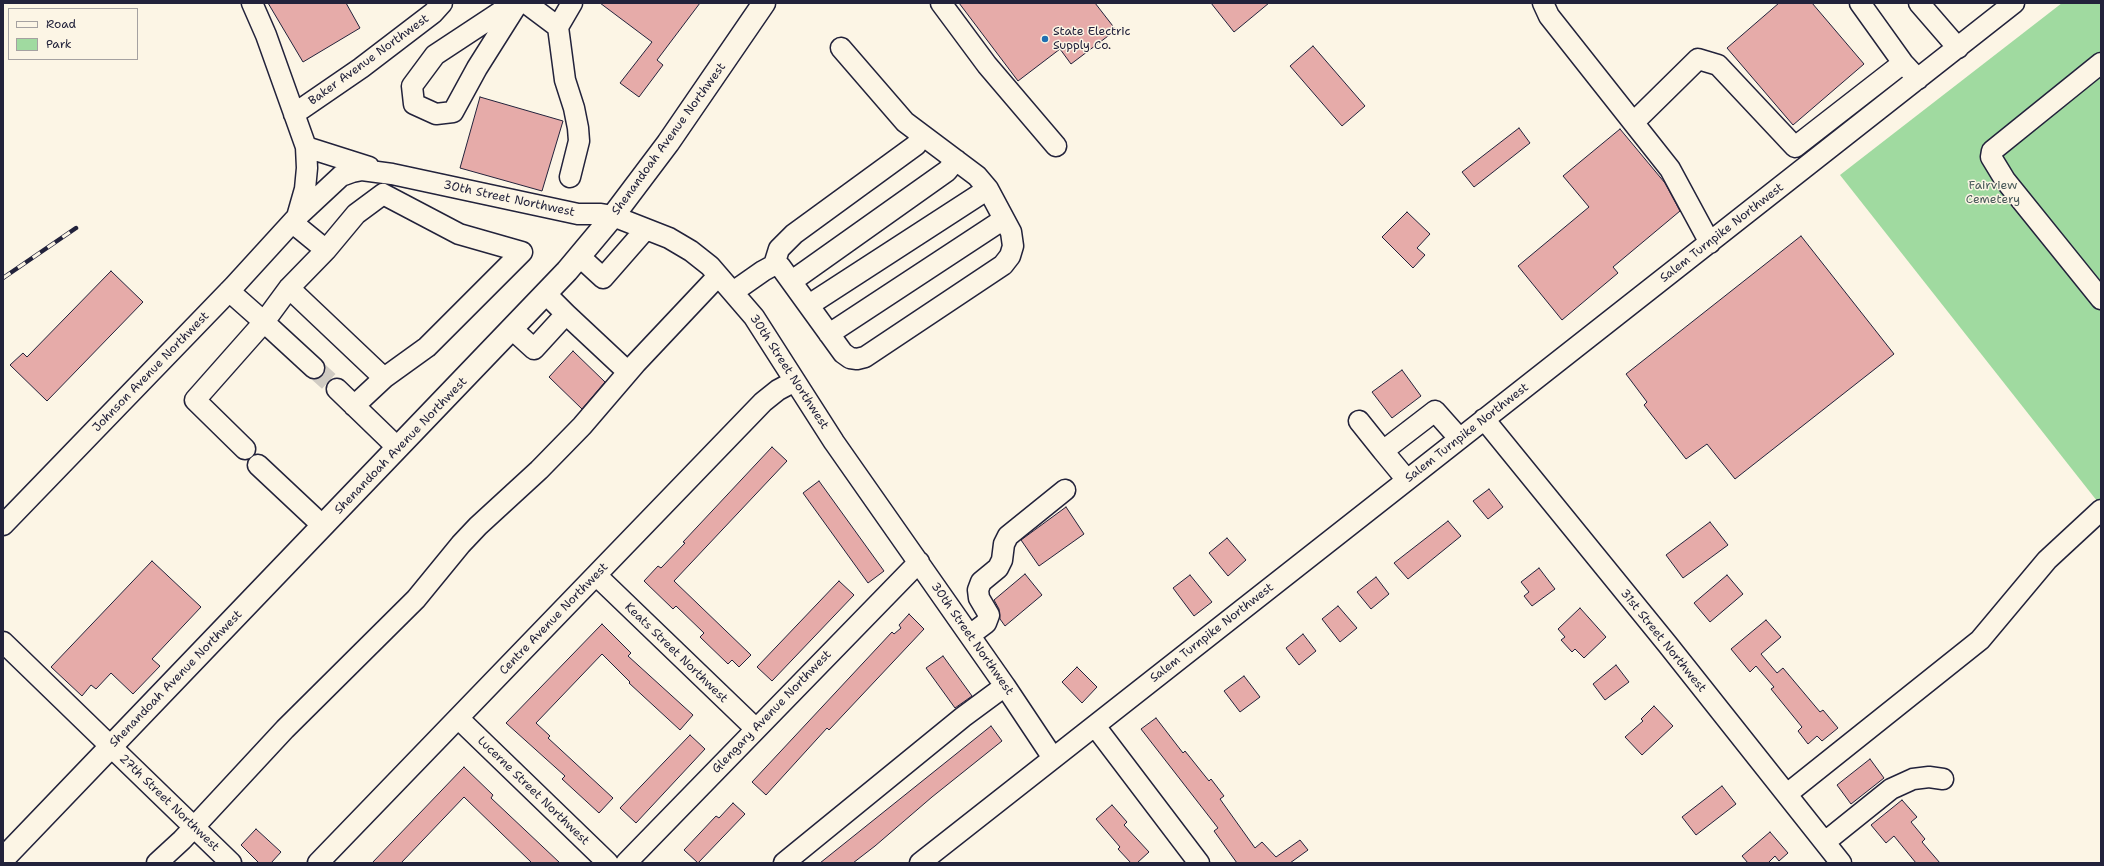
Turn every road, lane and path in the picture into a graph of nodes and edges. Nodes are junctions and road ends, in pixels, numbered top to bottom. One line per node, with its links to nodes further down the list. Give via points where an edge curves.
1 (252, 3): 19 (street)
2 (442, 3): 19 (street, Baker Avenue Northwest, via 433,13 361,68)
3 (514, 3): 4 (street, via 435,55 412,86 414,104 436,114 453,112)
4 (518, 3)
5 (526, 3): 13 (street)
6 (572, 3): 13 (street)
7 (764, 3): 30 (main road, Shenandoah Avenue Northwest, via 668,143)
8 (941, 3): 22 (street, via 987,65)
9 (1543, 3): 20 (street, via 1549,16)
10 (1860, 3): 16 (street)
11 (1919, 3): 15 (street)
12 (2014, 3): 15 (street, Salem Turnpike Northwest)
13 (558, 27): 28 (street, via 565,80 578,128 579,141)
14 (841, 48): 21 (street, via 905,122)
15 (1958, 48): 18 (street, Salem Turnpike Northwest)
16 (1903, 63): 18 (street); 24 (street)
17 (2101, 63): 44 (street, via 1992,151 1990,157 2005,180)
18 (1918, 79): 26 (street, Salem Turnpike Northwest)
19 (294, 114): 23 (street)
20 (1634, 122): 24 (street, via 1698,59 1718,65); 34 (street, via 1670,169)
21 (921, 136): 25 (street); 37 (street, via 916,144 794,234 779,248)
22 (1056, 146)
23 (306, 147): 27 (street, 30th Street Northwest); 32 (street, via 305,189)
24 (1795, 147): 26 (street)
25 (956, 160): 29 (street, via 977,176); 39 (street, via 947,171)
26 (1808, 165): 34 (street, Salem Turnpike Northwest)
27 (392, 174): 30 (street, 30th Street Northwest, via 578,214); 32 (street, 30th Street Northwest, via 362,170 341,176)
28 (570, 177)
29 (988, 189): 31 (street); 45 (street)
30 (613, 216): 33 (street, 30th Street Northwest); 36 (main road, Shenandoah Avenue Northwest)
31 (1004, 219): 49 (street); 49 (street, via 1011,232 1013,246 1010,256 1003,265 872,353 857,359 850,358)
32 (295, 220): 35 (street); 41 (street, Johnson Avenue Northwest)
33 (645, 230): 36 (street, via 604,278); 38 (street, 30th Street Northwest, via 669,238 691,251)
34 (1710, 243): 56 (street, Salem Turnpike Northwest)
35 (326, 250): 40 (street); 52 (street, via 356,214 383,194 460,234 522,252 427,347)
36 (579, 256): 43 (main road, Shenandoah Avenue Northwest)
37 (774, 265): 39 (street, via 784,269); 42 (street)
38 (718, 276): 42 (street, 30th Street Northwest); 51 (street)
39 (792, 280): 45 (street)
40 (289, 288): 47 (street); 52 (street)
41 (229, 291): 47 (street); 66 (street, Johnson Avenue Northwest)
42 (733, 292): 53 (street, 30th Street Northwest, via 754,317)
43 (546, 294): 46 (street); 48 (main road, Shenandoah Avenue Northwest)
44 (2101, 299)
45 (809, 305): 49 (street)
46 (566, 314): 48 (street, via 534,349); 51 (street)
47 (264, 322): 50 (street); 60 (street, via 195,400)
48 (512, 329): 59 (main road, Shenandoah Avenue Northwest)
49 (829, 334)
50 (314, 368)
51 (628, 372): 80 (street, via 582,426 461,544 416,599 285,729)
52 (384, 378): 55 (street)
53 (795, 381): 68 (street, 30th Street Northwest, via 834,442); 69 (street, Centre Avenue Northwest, via 778,390 764,402)
54 (337, 389): 55 (street)
55 (354, 406): 59 (street)
56 (1484, 419): 58 (street, Salem Turnpike Northwest); 79 (street, 31st Street Northwest)
57 (1359, 421): 61 (street)
58 (1459, 438): 61 (street, via 1435,411); 63 (street, Salem Turnpike Northwest)
59 (398, 448): 67 (main road, Shenandoah Avenue Northwest)
60 (245, 449)
61 (1383, 451): 63 (street)
62 (258, 465): 67 (street)
63 (1407, 480): 74 (street, Salem Turnpike Northwest)
64 (1065, 490): 70 (street, via 1008,536 998,568 981,582 978,590 979,598 989,615 986,623)
65 (2101, 510): 79 (street, via 2047,560 1980,640)
66 (3, 526)
67 (323, 526): 76 (main road, Shenandoah Avenue Northwest)
68 (919, 562): 70 (street, 30th Street Northwest); 75 (street, Glengary Avenue Northwest)
69 (597, 576): 73 (street, Centre Avenue Northwest); 75 (street, Keats Street Northwest)
70 (970, 635): 72 (street, 30th Street Northwest)
71 (3, 642): 76 (street, 27th Street Northwest)
72 (1005, 686): 77 (street, 30th Street Northwest); 88 (street)
73 (458, 718): 83 (street, Centre Avenue Northwest); 86 (street, Lucerne Street Northwest)
74 (1095, 726): 77 (street, Salem Turnpike Northwest); 90 (street)
75 (756, 729): 87 (street, Glengary Avenue Northwest)
76 (112, 746): 80 (street, 27th Street Northwest); 82 (main road, Shenandoah Avenue Northwest)
77 (1053, 758): 89 (street, Salem Turnpike Northwest)
78 (1943, 779): 81 (street, via 1913,779 1891,789)
79 (1786, 794): 81 (street, 31st Street Northwest)
80 (194, 828): 84 (street); 85 (street, 27th Street Northwest)
81 (1825, 842): 91 (street, 31st Street Northwest)
82 (3, 859)
83 (320, 862)
84 (157, 863)
85 (231, 863)
86 (608, 863)
87 (626, 863)
88 (784, 863)
89 (920, 863)
90 (1199, 863)
91 (1841, 863)

